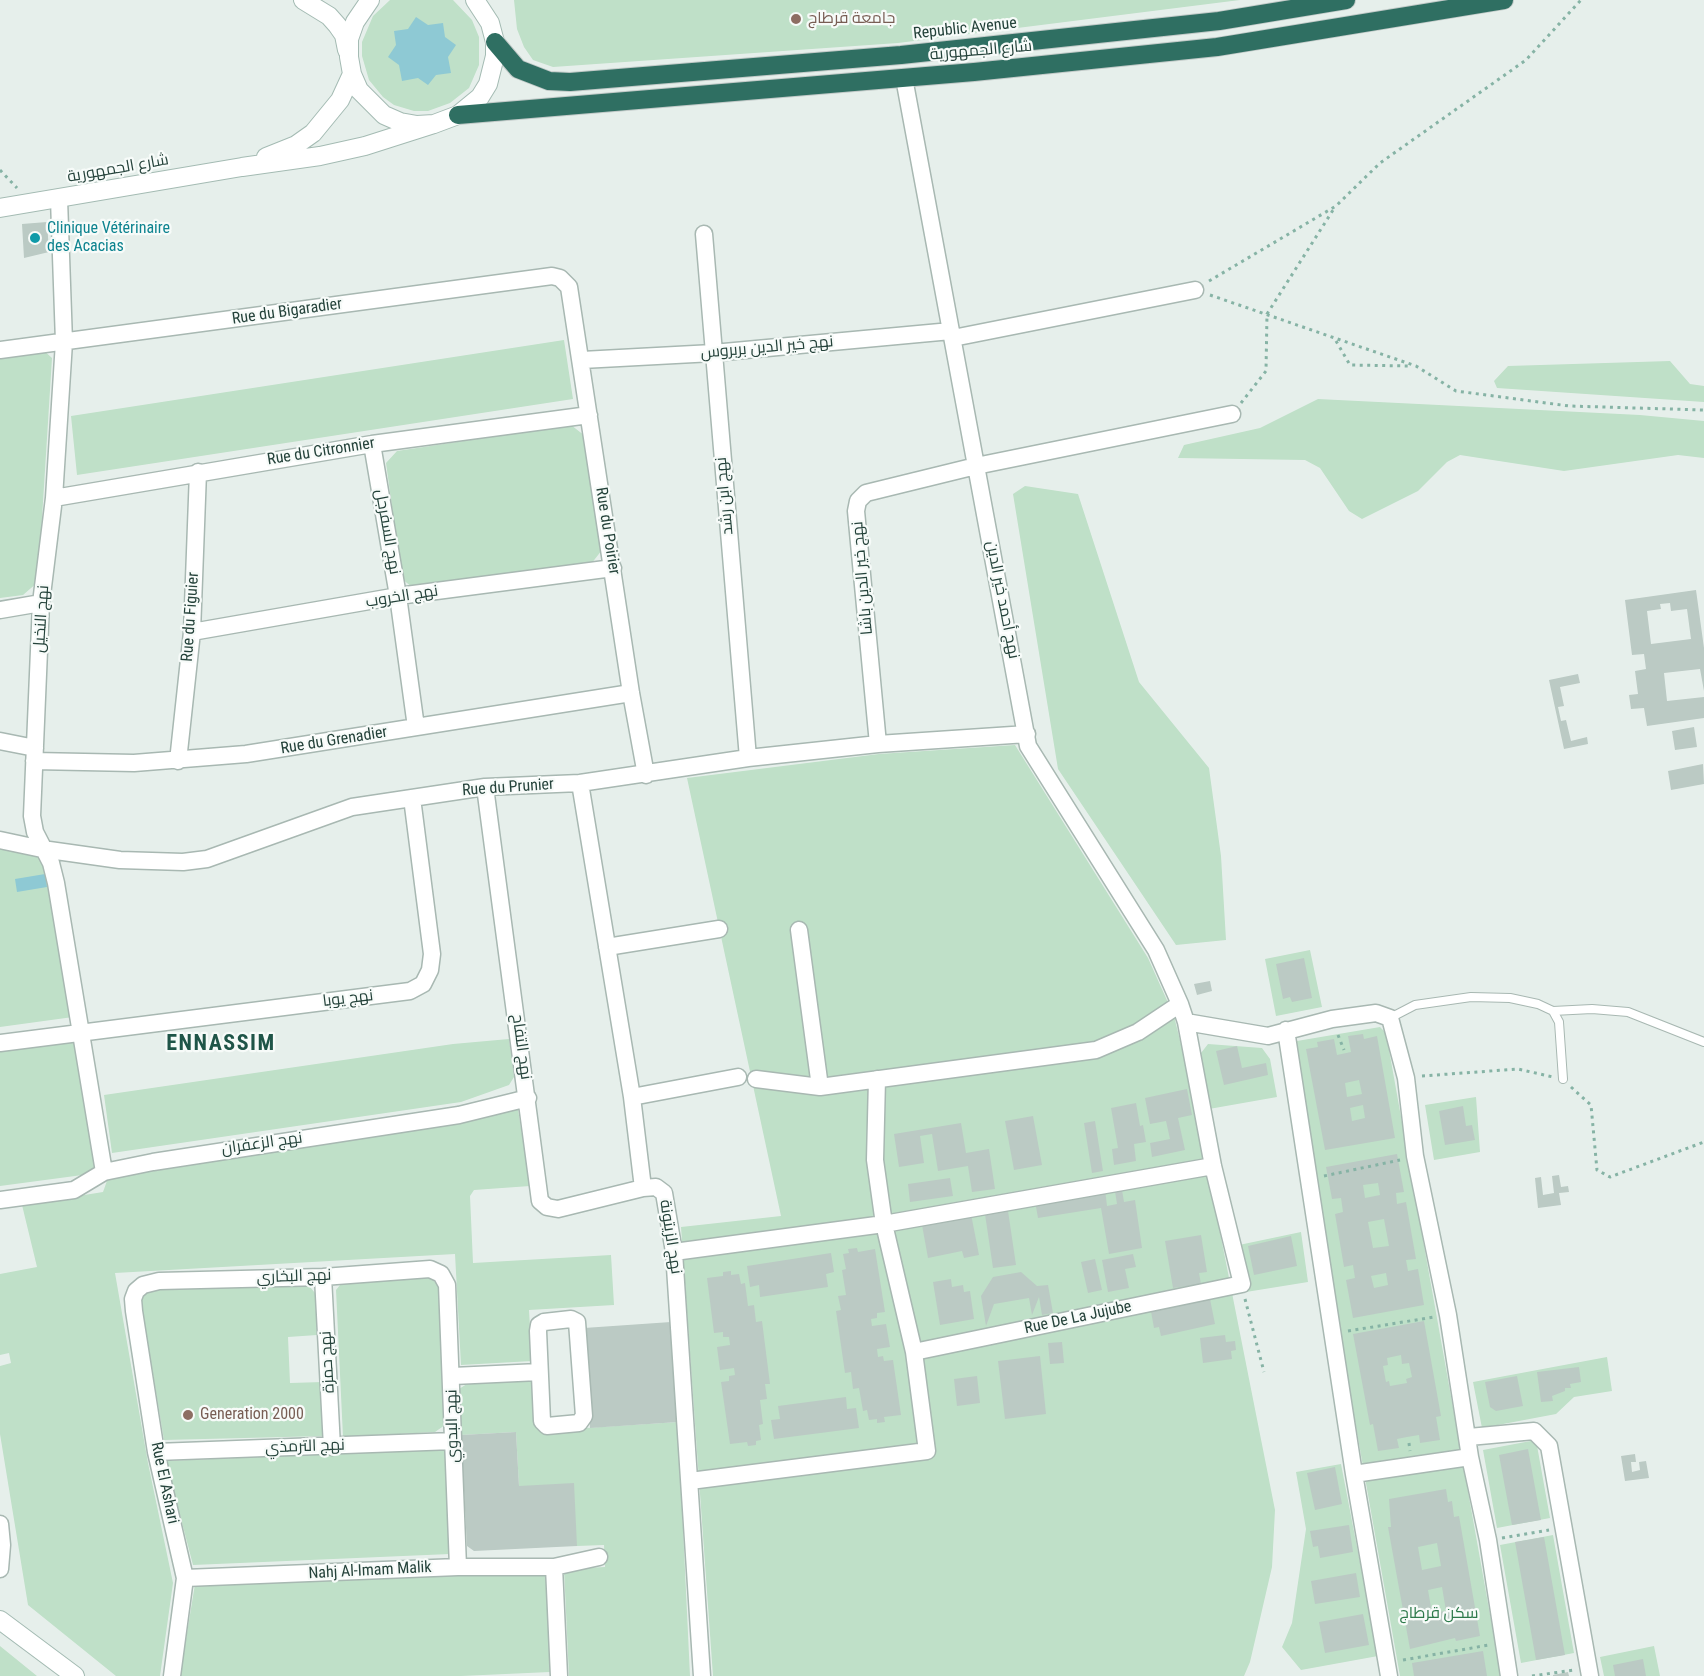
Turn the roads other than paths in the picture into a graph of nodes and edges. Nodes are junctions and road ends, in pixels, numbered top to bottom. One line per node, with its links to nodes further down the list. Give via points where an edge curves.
1 (303, 0): 9 (main road, via 337,24 344,35)
2 (370, 0): 9 (main road, شارع الجمهورية, via 349,39)
3 (475, 0): 7 (main road)
4 (495, 0): 7 (main road)
5 (1346, 0): 8 (highway, Republic Avenue, via 1219,21 913,54 570,82 531,76 518,69)
6 (1504, 0): 10 (highway, شارع الجمهورية, via 1217,48)
7 (490, 23): 8 (main road)
8 (495, 42): 11 (main road, شارع الجمهورية, via 488,84 480,97)
9 (350, 66): 12 (main road, via 359,90 384,115 400,122); 13 (main road, شارع الجمهورية, via 340,100 313,133 296,145)
10 (904, 78): 11 (highway, شارع الجمهورية); 19 (street, نهج أحمد خير الدين)
11 (458, 115): 12 (main road, شارع الجمهورية)
12 (434, 124): 13 (main road, شارع الجمهورية, via 321,156)
13 (242, 167): 14 (main road, شارع الجمهورية)
14 (59, 199): 15 (main road, شارع الجمهورية); 20 (street, نهج النخيل)
15 (0, 208)
16 (704, 234): 22 (street, نهج ابن رشد)
17 (569, 287): 20 (street, Rue du Bigaradier, via 552,276); 23 (street, Rue du Poirier)
18 (1194, 290): 19 (street)
19 (952, 334): 22 (street, نهج خير الدين بربروس); 27 (street, نهج أحمد خير الدين)
20 (64, 342): 21 (street, Rue du Bigaradier); 29 (street, نهج النخيل)
21 (0, 350)
22 (712, 353): 23 (street, نهج خير الدين بربروس); 41 (street, نهج ابن رشد)
23 (582, 360): 25 (street, Rue du Poirier)
24 (1232, 414): 27 (street)
25 (589, 415): 26 (street, Rue du Citronnier); 30 (street, Rue du Poirier)
26 (372, 444): 28 (street, Rue du Citronnier); 31 (street, نهج السفرجل)
27 (976, 466): 37 (street, نهج أحمد خير الدين); 39 (street, نهج خير الدين باشا, via 873,490 858,501)
28 (198, 472): 29 (street, Rue du Citronnier); 34 (street, Rue du Figuier)
29 (54, 498): 32 (street, نهج النخيل)
30 (613, 568): 31 (street, نهج الخروب); 35 (street, Rue du Poirier)
31 (398, 597): 34 (street, نهج الخروب); 36 (street, نهج السفرجل)
32 (41, 603): 33 (street); 40 (street, نهج النخيل)
33 (0, 610)
34 (192, 632): 42 (street, Rue du Figuier)
35 (630, 693): 36 (street, Rue du Grenadier); 43 (street, Rue du Poirier)
36 (416, 727): 42 (street, Rue du Grenadier, via 329,743)
37 (1027, 734): 39 (street, Rue du Prunier); 52 (street, نهج أحمد خير الدين, via 1032,755 1156,950)
38 (0, 741): 40 (street, Rue du Grenadier)
39 (878, 744): 41 (street, Rue du Prunier)
40 (35, 754): 42 (street, Rue du Grenadier); 48 (street, نهج النخيل, via 32,816)
41 (748, 758): 43 (street, Rue du Prunier)
42 (178, 761)
43 (646, 775): 44 (street, Rue du Prunier)
44 (580, 783): 45 (street, Rue du Prunier); 51 (street, نهج الزيتونة)
45 (485, 787): 46 (street, Rue du Prunier); 66 (street, نهج التفاح)
46 (412, 798): 48 (street, Rue du Prunier, via 328,813 207,859 153,863); 57 (street, نهج يوبا, via 432,954 423,984 410,991)
47 (0, 840): 48 (street, Rue du Prunier)
48 (42, 849): 57 (street, نهج النخيل, via 53,866)
49 (719, 929): 51 (street)
50 (800, 930): 64 (street)
51 (607, 946): 65 (street, نهج الزيتونة)
52 (1180, 1004): 55 (street, نهج أحمد خير الدين); 62 (street, via 1138,1032 1096,1050)
53 (1553, 1011): 54 (lane, via 1510,999 1471,997 1415,1005); 58 (lane, via 1628,1012); 63 (lane, via 1559,1022)
54 (1390, 1018): 56 (street, via 1376,1013); 80 (street, via 1406,1078 1415,1156)
55 (1186, 1022): 56 (street, via 1268,1036); 67 (street, نهج أحمد خير الدين)
56 (1286, 1030): 85 (street)
57 (83, 1033): 59 (street, نهج يوبا); 68 (street)
58 (1704, 1041)
59 (0, 1043)
60 (738, 1077): 65 (street)
61 (756, 1079): 64 (street)
62 (877, 1079): 64 (street); 71 (street, via 876,1160)
63 (1563, 1079)
64 (820, 1087)
65 (632, 1097): 69 (street, نهج الزيتونة)
66 (528, 1098): 68 (street, نهج الزعفران, via 459,1115 208,1152); 69 (street, نهج التفاح, via 536,1187 540,1201 547,1207 567,1207)
67 (1213, 1166): 71 (street); 74 (street, نهج أحمد خير الدين)
68 (104, 1172): 70 (street, نهج الزعفران, via 74,1190)
69 (643, 1188): 72 (street, نهج الزيتونة, via 656,1187 663,1193)
70 (0, 1200)
71 (884, 1224): 72 (street); 77 (street)
72 (674, 1252): 86 (street, نهج الزيتونة)
73 (323, 1277): 75 (street, نهج البخاري, via 430,1269 441,1274); 76 (street, نهج البخاري, via 159,1281 144,1284); 82 (street, نهج حمزة)
74 (1242, 1284): 77 (street, Rue De La Jujube)
75 (447, 1285): 79 (street, نهج البدوي)
76 (136, 1291): 83 (street, Rue El Ashari, via 134,1311)
77 (914, 1352): 86 (street, via 927,1451)
78 (539, 1372): 78 (street, via 543,1424 582,1422 576,1320 539,1325); 79 (street)
79 (453, 1376): 81 (street, نهج البدوي)
80 (1469, 1437): 84 (street); 95 (street, via 1534,1431 1549,1446)
81 (453, 1441): 82 (street, نهج الترمذي); 89 (street, نهج البدوي)
82 (332, 1447): 83 (street, نهج الترمذي)
83 (156, 1452): 92 (street, Rue El Ashari)
84 (1470, 1457): 85 (street); 100 (street, via 1488,1540)
85 (1354, 1474): 94 (street)
86 (690, 1481): 99 (street, نهج الزيتونة)
87 (0, 1524): 91 (street)
88 (599, 1557): 90 (street, Nahj Al-Imam Malik)
89 (458, 1567): 90 (street, Nahj Al-Imam Malik); 92 (street, Nahj Al-Imam Malik)
90 (554, 1567): 98 (street)
91 (0, 1569)
92 (185, 1578): 97 (street, Rue El Ashari)
93 (0, 1620): 96 (main road)
94 (1388, 1669)
95 (1589, 1672)
96 (75, 1676)
97 (171, 1676)
98 (559, 1676)
99 (702, 1676)
100 (1509, 1676)

